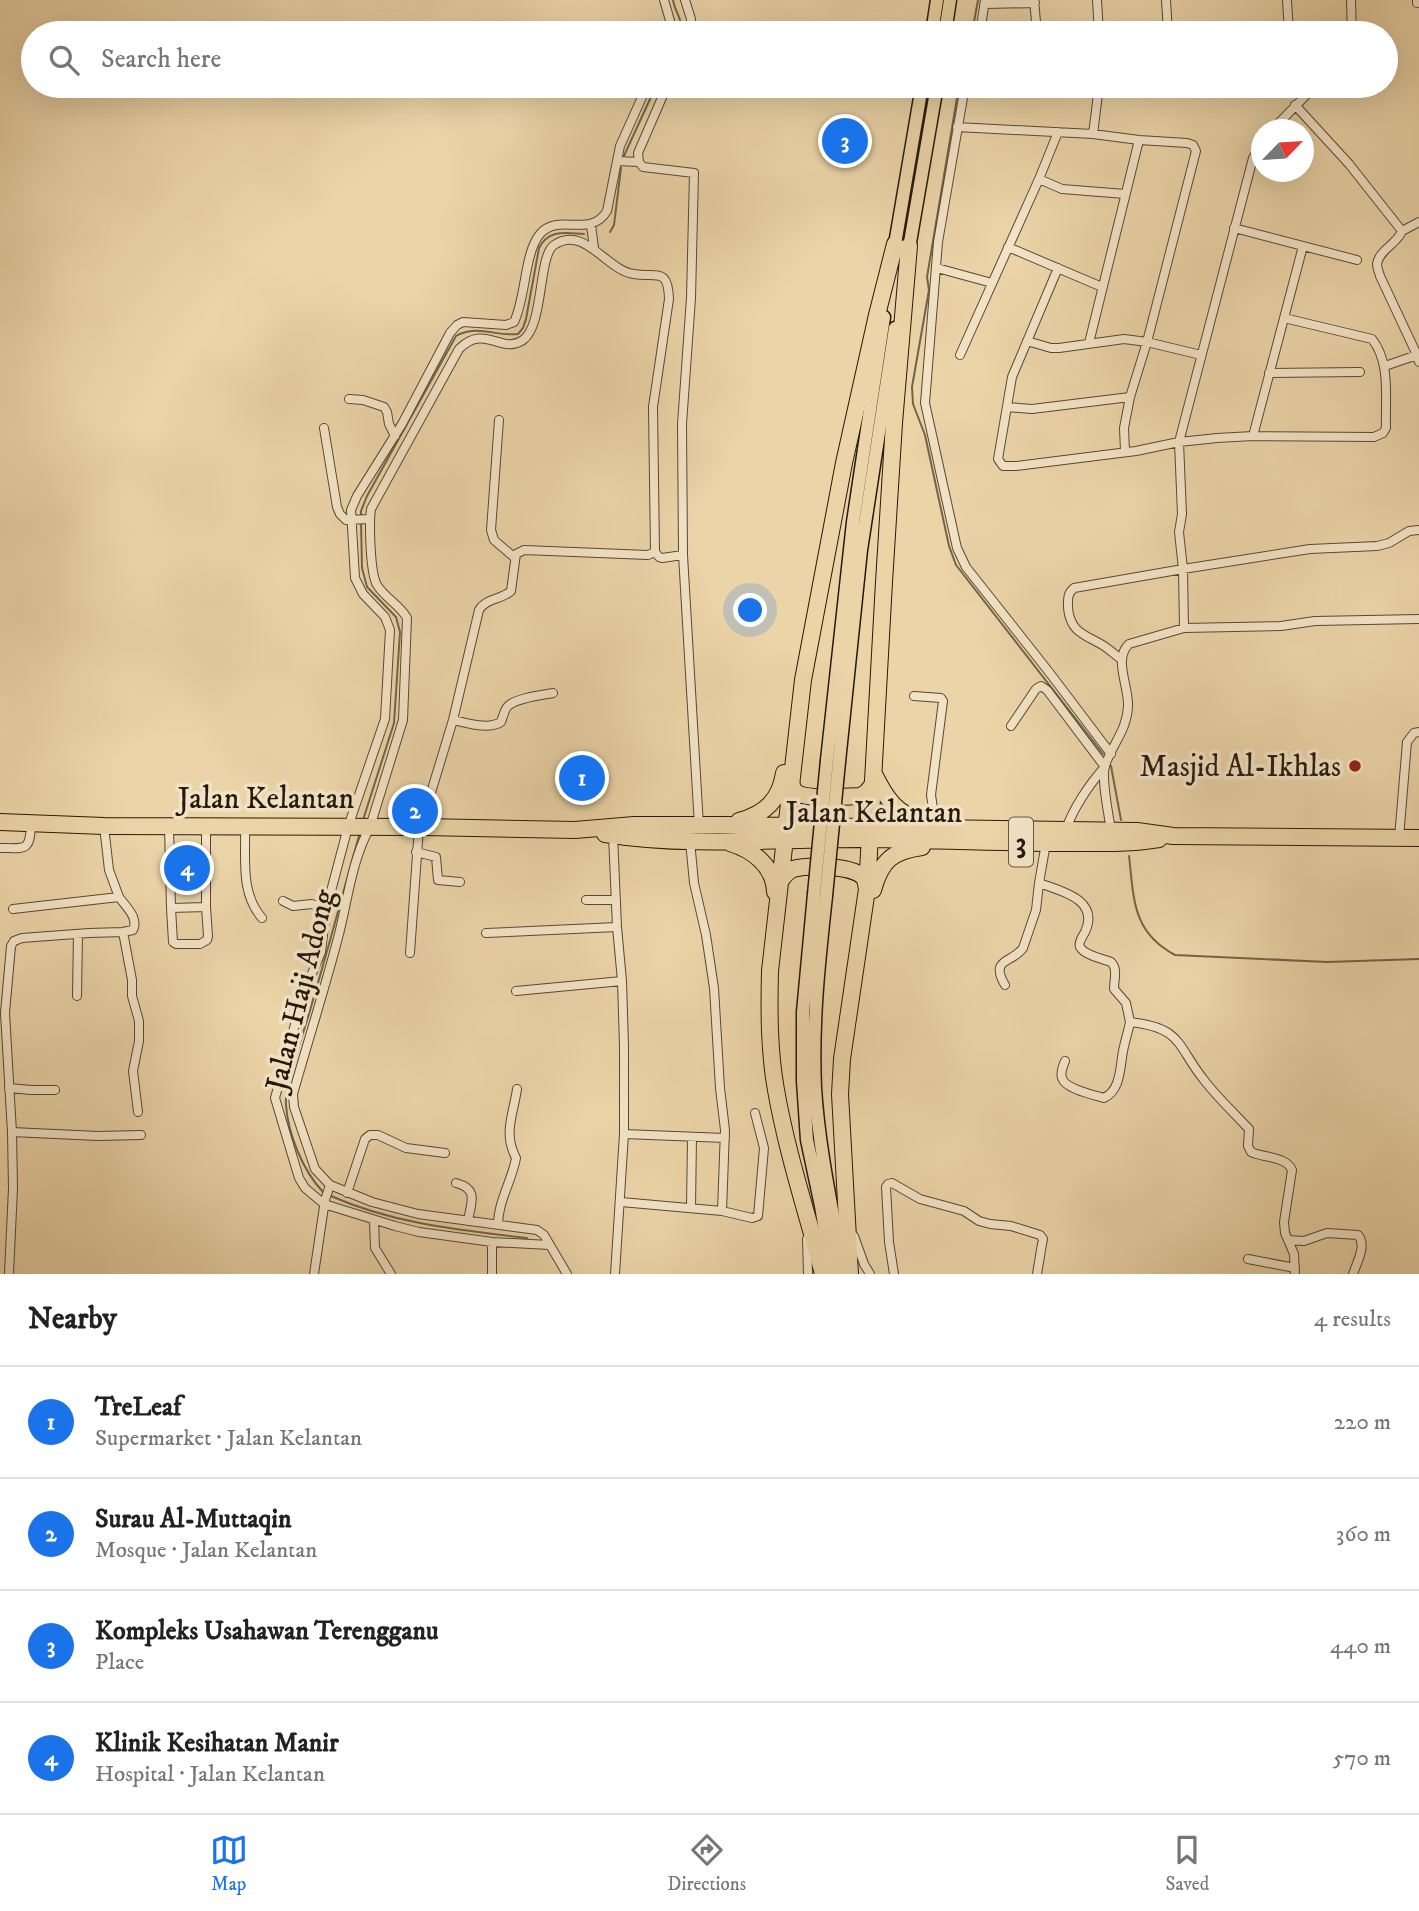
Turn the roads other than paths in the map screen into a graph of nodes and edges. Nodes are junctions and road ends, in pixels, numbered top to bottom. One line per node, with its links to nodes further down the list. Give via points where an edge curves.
1 (664, 0): 11 (street)
2 (685, 0): 12 (street)
3 (937, 0): 13 (main road)
4 (950, 0): 14 (main road)
5 (1097, 0): 17 (street)
6 (1166, 0): 18 (street)
7 (1287, 0): 19 (street)
8 (1351, 0): 20 (street)
9 (985, 2): 10 (street); 15 (street)
10 (1035, 2): 16 (street)
11 (670, 21)
12 (691, 21)
13 (934, 21)
14 (947, 21)
15 (982, 21)
16 (1036, 21)
17 (1098, 21)
18 (1167, 21)
19 (1288, 21)
20 (1352, 21)
21 (642, 98): 34 (street)
22 (662, 98): 35 (street, via 638,153)
23 (920, 98): 43 (main road)
24 (934, 98): 43 (main road)
25 (963, 98): 30 (street)
26 (1098, 98): 32 (street)
27 (1302, 98): 28 (street)
28 (1295, 105): 29 (street); 42 (street)
29 (1282, 119)
30 (957, 127): 31 (street); 48 (street)
31 (1058, 132): 32 (street); 37 (street)
32 (1093, 134): 33 (street)
33 (1139, 140): 38 (street); 54 (street, via 1187,143 1196,151)
34 (617, 160): 35 (street); 40 (street, via 607,211)
35 (639, 162): 75 (street, via 643,167 694,173)
36 (1251, 165): 41 (street)
37 (1039, 180): 38 (street, via 1062,189); 45 (street)
38 (1125, 194): 51 (street)
39 (1419, 222): 42 (street)
40 (591, 225): 46 (street); 67 (street, via 557,225 539,235 514,322 457,325)
41 (1234, 228): 44 (street); 57 (street)
42 (1402, 231): 58 (street, via 1377,264)
43 (902, 245): 83 (highway, via 874,328); 90 (highway); 119 (main road, bridge, via 853,522)
44 (1303, 246): 47 (street); 52 (street)
45 (1008, 247): 49 (street); 50 (street)
46 (594, 248): 71 (street, via 568,241 548,251 536,314 526,338 515,344 472,338 458,349); 74 (street, via 617,269 655,275 669,284 653,407)
47 (1357, 260)
48 (937, 268): 50 (street); 87 (street, via 925,403 961,558)
49 (1058, 268): 51 (street); 53 (street)
50 (992, 282): 56 (street)
51 (1102, 287): 55 (street)
52 (1284, 318): 59 (street, via 1372,339); 61 (street)
53 (1027, 341): 55 (street, via 1051,348); 64 (street, via 1012,377)
54 (1147, 342): 55 (street); 57 (street); 62 (street)
55 (1089, 343)
56 (960, 355)
57 (1201, 355): 69 (street)
58 (1418, 358): 59 (street)
59 (1385, 366): 68 (street, via 1383,433 1374,437)
60 (1360, 372): 61 (street)
61 (1269, 373): 68 (street)
62 (1130, 397): 64 (street, via 1032,409); 70 (street)
63 (349, 398): 67 (street, via 384,407)
64 (1007, 407): 70 (street, via 998,459 1003,466)
65 (499, 420): 76 (street, via 491,530 499,547)
66 (324, 428): 72 (street, via 337,507 346,520)
67 (395, 436): 72 (street, via 357,496 351,510)
68 (1253, 436): 69 (street)
69 (1179, 442): 70 (street); 77 (street)
70 (1125, 451)
71 (368, 519): 72 (street); 98 (street, via 377,586 403,611 408,627 403,720)
72 (353, 520): 98 (street, via 355,578 389,623 390,637 385,719)
73 (1419, 530): 77 (street, via 1377,547 1310,549)
74 (658, 555): 75 (street); 76 (street, via 524,550)
75 (681, 555): 107 (street)
76 (515, 558): 84 (street, via 511,591 482,604 479,610)
77 (1183, 569): 79 (street); 80 (street, via 1079,586 1069,593 1069,616 1078,631)
78 (1419, 619): 79 (street)
79 (1184, 628): 80 (street, via 1129,644)
80 (1121, 659): 87 (street, via 1127,718)
81 (554, 693): 84 (street, via 510,704 496,725)
82 (914, 696): 100 (street, via 943,701 931,795)
83 (798, 712): 89 (highway); 93 (highway, via 779,792 765,811)
84 (453, 720): 99 (street)
85 (1011, 726): 88 (street, via 1041,687)
86 (1419, 732): 109 (street, via 1407,742)
87 (1111, 754): 88 (street)
88 (1105, 767): 102 (street, via 1069,818); 103 (street)
89 (790, 777): 90 (highway, via 799,794 810,797 861,796); 104 (highway)
90 (873, 779): 100 (highway, via 901,813); 105 (highway)
91 (0, 822): 92 (highway, Jalan Kelantan / 3)
92 (31, 823): 94 (highway, Jalan Kelantan / 3); 113 (street, via 28,846)
93 (723, 825): 104 (highway, Jalan Kelantan / 3); 107 (highway, Jalan Kelantan / 3)
94 (104, 826): 95 (highway, Jalan Kelantan / 3); 120 (street, via 109,870)
95 (169, 826): 96 (highway, Jalan Kelantan / 3); 125 (street)
96 (206, 826): 97 (highway, Jalan Kelantan / 3); 124 (street)
97 (245, 827): 98 (highway, Jalan Kelantan / 3); 129 (street, via 247,892)
98 (359, 827): 99 (highway, Jalan Kelantan / 3); 127 (street); 132 (street, Jalan Haji Adong, via 361,843)
99 (422, 827): 101 (highway, Jalan Kelantan / 3); 114 (street)
100 (936, 828): 102 (highway, Jalan Kelantan / 3); 105 (highway, Jalan Kelantan / 3)
101 (575, 830): 106 (highway, Jalan Kelantan / 3); 107 (highway, Jalan Kelantan / 3, via 634,825)
102 (1066, 830): 103 (highway, Jalan Kelantan / 3)
103 (1111, 831): 108 (highway, Jalan Kelantan / 3)
104 (787, 833): 105 (highway, Jalan Kelantan / 3); 107 (highway, Jalan Kelantan / 3); 115 (highway)
105 (869, 833): 111 (highway, Jalan Kelantan / 3); 118 (highway)
106 (613, 835): 107 (highway, Jalan Kelantan / 3); 122 (street)
107 (697, 836): 131 (highway, via 752,852 765,866 774,881); 153 (street, via 694,883 714,988)
108 (1173, 836): 109 (highway, Jalan Kelantan / 3); 112 (highway, Jalan Kelantan / 3, via 1138,843)
109 (1399, 838): 110 (highway, Jalan Kelantan / 3)
110 (1419, 838)
111 (959, 841): 112 (highway, Jalan Kelantan / 3); 128 (highway, via 909,848 894,855 881,867)
112 (1046, 843): 117 (street)
113 (0, 848)
114 (416, 852): 116 (street, via 436,857 438,880); 136 (street)
115 (781, 880): 118 (highway, via 793,869 846,869 864,878); 131 (highway)
116 (460, 882)
117 (1039, 883): 138 (street, via 1023,948 1001,966); 142 (street, via 1083,903 1090,914 1080,947 1114,965 1114,989 1126,1003)
118 (867, 888): 128 (highway)
119 (820, 895): 180 (main road, via 803,1012 803,1081 807,1140); 181 (main road, via 815,1089)
120 (119, 897): 126 (street); 133 (street, via 135,922 133,930)
121 (586, 900): 122 (street)
122 (616, 900): 130 (street)
123 (283, 901): 127 (street)
124 (206, 907): 125 (street); 125 (street, via 208,936 200,944 173,942)
125 (171, 908)
126 (13, 909)
127 (326, 910): 132 (street)
128 (864, 917): 159 (highway, via 842,1059)
129 (262, 918)
130 (617, 927): 134 (street); 137 (street)
131 (775, 930): 155 (highway, via 770,971 771,1044 775,1087)
132 (332, 931): 157 (street, Jalan Haji Adong, via 293,1094 293,1107 314,1169); 160 (street, via 303,995 275,1098 299,1178)
133 (122, 932): 135 (street); 147 (street, via 139,1021 133,1071)
134 (486, 933)
135 (78, 934): 140 (street); 141 (street, via 14,942)
136 (410, 953)
137 (622, 981): 139 (street); 150 (street)
138 (1005, 985)
139 (516, 990)
140 (77, 996)
141 (2, 1013): 144 (street)
142 (1130, 1022): 143 (street, via 1118,1082 1109,1096 1067,1086 1060,1074); 167 (street, via 1152,1024 1170,1033 1203,1079 1249,1129 1251,1152 1291,1166 1284,1222)
143 (1065, 1061)
144 (9, 1088): 146 (street); 149 (street)
145 (517, 1089): 166 (street, via 509,1125 516,1158)
146 (55, 1090)
147 (138, 1112)
148 (755, 1113): 163 (street, via 764,1148 760,1214 752,1218)
149 (12, 1132): 151 (street); 172 (street)
150 (624, 1134): 152 (street); 161 (street)
151 (141, 1135)
152 (692, 1137): 153 (street); 162 (street)
153 (725, 1138): 163 (street)
154 (445, 1153): 158 (street, via 406,1148 370,1135)
155 (793, 1167): 178 (street, via 808,1242); 179 (highway)
156 (456, 1183): 165 (street, via 470,1189)
157 (330, 1187): 158 (street, Jalan Haji Adong); 160 (street)
158 (347, 1193): 165 (street, Jalan Haji Adong, via 418,1214)
159 (845, 1199): 182 (highway); 183 (street)
160 (325, 1202): 164 (street); 173 (street)
161 (621, 1202): 162 (street); 177 (street)
162 (691, 1208): 163 (street)
163 (722, 1211)
164 (374, 1220): 168 (street, via 419,1232); 174 (street, via 376,1248)
165 (468, 1221): 166 (street, Jalan Haji Adong)
166 (498, 1225): 169 (street, Jalan Haji Adong, via 537,1230)
167 (1288, 1240): 171 (street); 186 (street, via 1304,1241 1327,1233 1358,1235 1363,1243)
168 (492, 1242): 169 (street); 175 (street)
169 (549, 1245): 176 (street, Jalan Haji Adong)
170 (1248, 1259): 171 (street)
171 (1295, 1271)
172 (9, 1274)
173 (314, 1274)
174 (391, 1274)
175 (492, 1274)
176 (567, 1274)
177 (615, 1274)
178 (808, 1274)
179 (823, 1274)
180 (832, 1274)
181 (844, 1274)
182 (850, 1274)
183 (870, 1274)
184 (894, 1274): 185 (street, via 886,1187 892,1184 979,1221 1040,1236)
185 (1037, 1274)
186 (1353, 1274)

